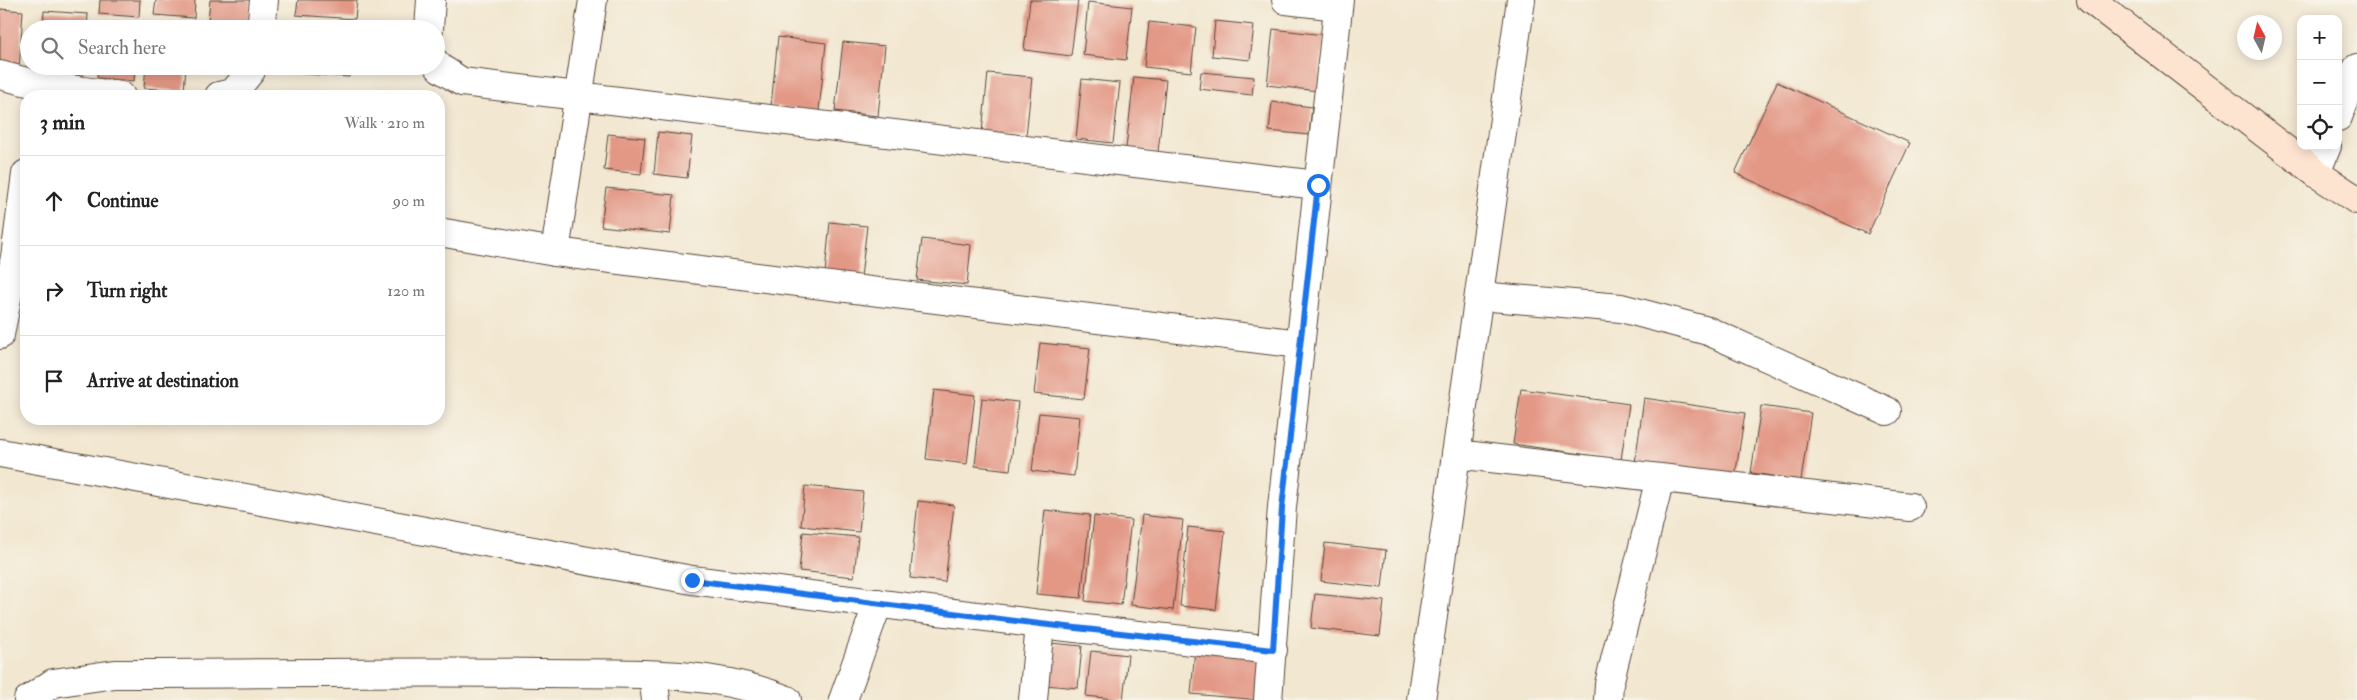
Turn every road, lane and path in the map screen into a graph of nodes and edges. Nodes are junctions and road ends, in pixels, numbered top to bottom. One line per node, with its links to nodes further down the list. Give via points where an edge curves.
1 (264, 0): 8 (street)
2 (431, 0): 9 (street)
3 (593, 0): 16 (street)
4 (1286, 0): 7 (street)
5 (1521, 0): 25 (street)
6 (2091, 0): 19 (main road)
7 (1338, 3): 20 (street)
8 (262, 20)
9 (430, 20)
10 (2357, 68): 17 (street)
11 (445, 71): 16 (street, via 462,82)
12 (0, 75): 14 (street)
13 (248, 75): 15 (street)
14 (36, 90)
15 (235, 90)
16 (578, 97): 20 (street); 23 (street)
17 (2342, 106)
18 (2325, 150): 19 (street)
19 (2316, 173): 21 (main road)
20 (1318, 185): 27 (street)
21 (2357, 200)
22 (445, 233): 23 (street)
23 (555, 252): 27 (street)
24 (20, 258): 26 (street)
25 (1479, 296): 28 (street, via 1621,308 1708,331); 30 (street)
26 (0, 335)
27 (1300, 344): 35 (street, via 1282,508)
28 (1887, 411)
29 (0, 453): 33 (street, via 692,580)
30 (1456, 454): 31 (street); 42 (street)
31 (1660, 478): 32 (street); 43 (street, via 1609,684)
32 (1910, 506)
33 (878, 603): 34 (street); 39 (street)
34 (1040, 624): 35 (street); 40 (street)
35 (1273, 650): 41 (street)
36 (654, 687): 37 (street, via 505,673 115,674 53,683); 38 (street, via 689,675 766,691)
37 (28, 700)
38 (787, 700)
39 (843, 700)
40 (1033, 700)
41 (1268, 700)
42 (1421, 700)
43 (1608, 700)

